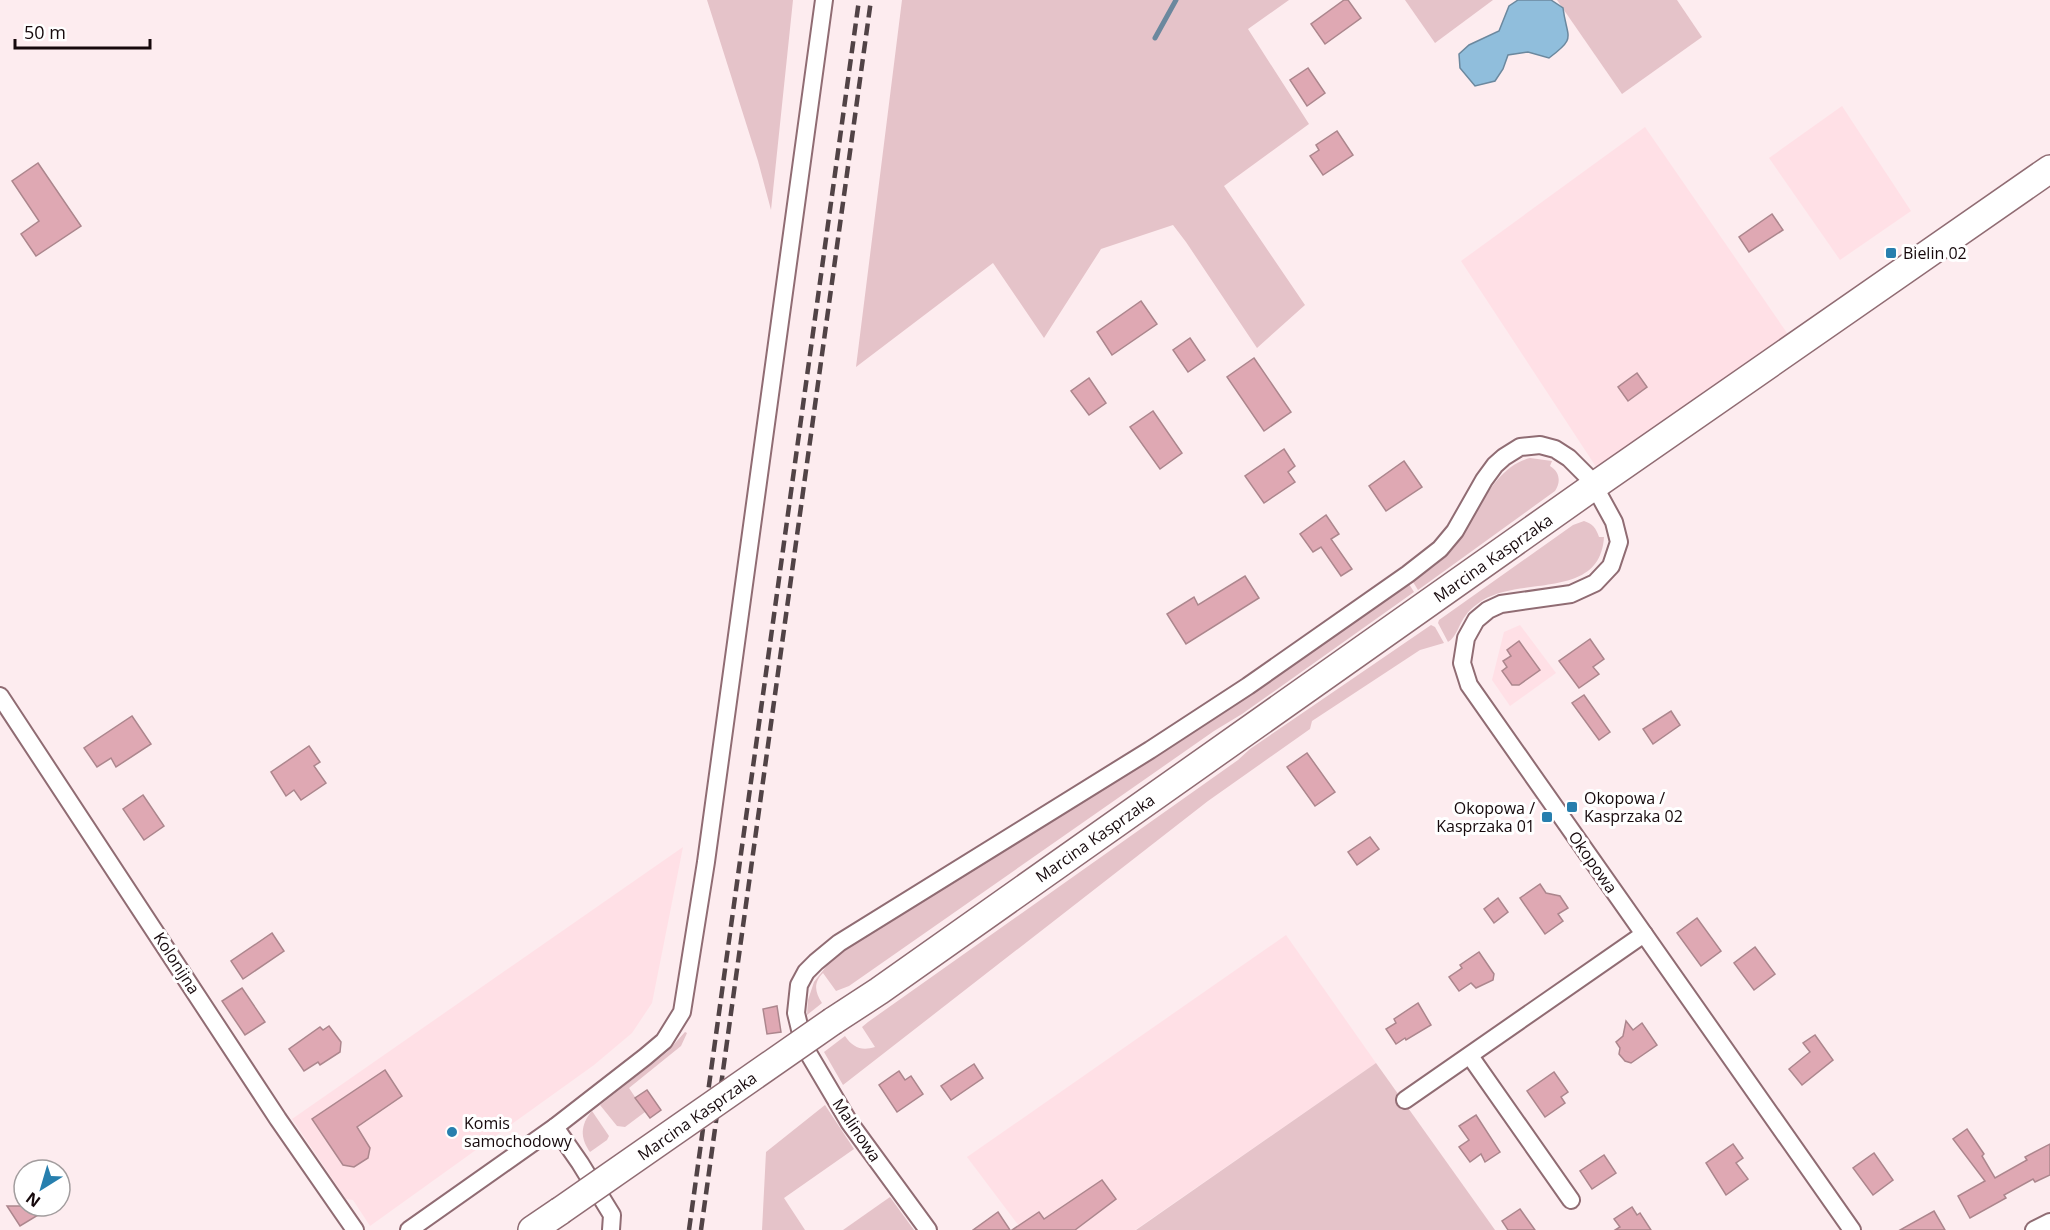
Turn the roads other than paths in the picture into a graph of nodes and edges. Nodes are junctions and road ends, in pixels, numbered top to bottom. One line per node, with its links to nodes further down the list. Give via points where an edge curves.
1 (824, 0): 8 (street, via 682,1012 664,1041)
2 (2050, 169): 3 (main road, Marcina Kasprzaka)
3 (1594, 486): 5 (street, Okopowa, via 1614,522 1619,542 1611,566 1595,583 1571,594 1501,604 1488,610 1476,620 1466,638 1462,663 1469,685); 13 (main road, Marcina Kasprzaka, bridge, via 879,991); 15 (street, Malinowa, via 1569,458 1555,449 1540,445 1520,447 1495,465 1448,540 1408,574 1248,687 839,943 806,972 799,985 796,1013 804,1046 849,1122)
4 (0, 696): 11 (street, Kolonijna)
5 (1644, 934): 6 (street); 16 (street, Okopowa)
6 (1470, 1056): 7 (street); 9 (street)
7 (1405, 1100)
8 (555, 1127): 12 (street); 14 (street, via 612,1215)
9 (1571, 1200)
10 (2050, 1222): 17 (street)
11 (355, 1230)
12 (409, 1230)
13 (532, 1230)
14 (611, 1230)
15 (928, 1230)
16 (1852, 1230)
17 (2034, 1230)

